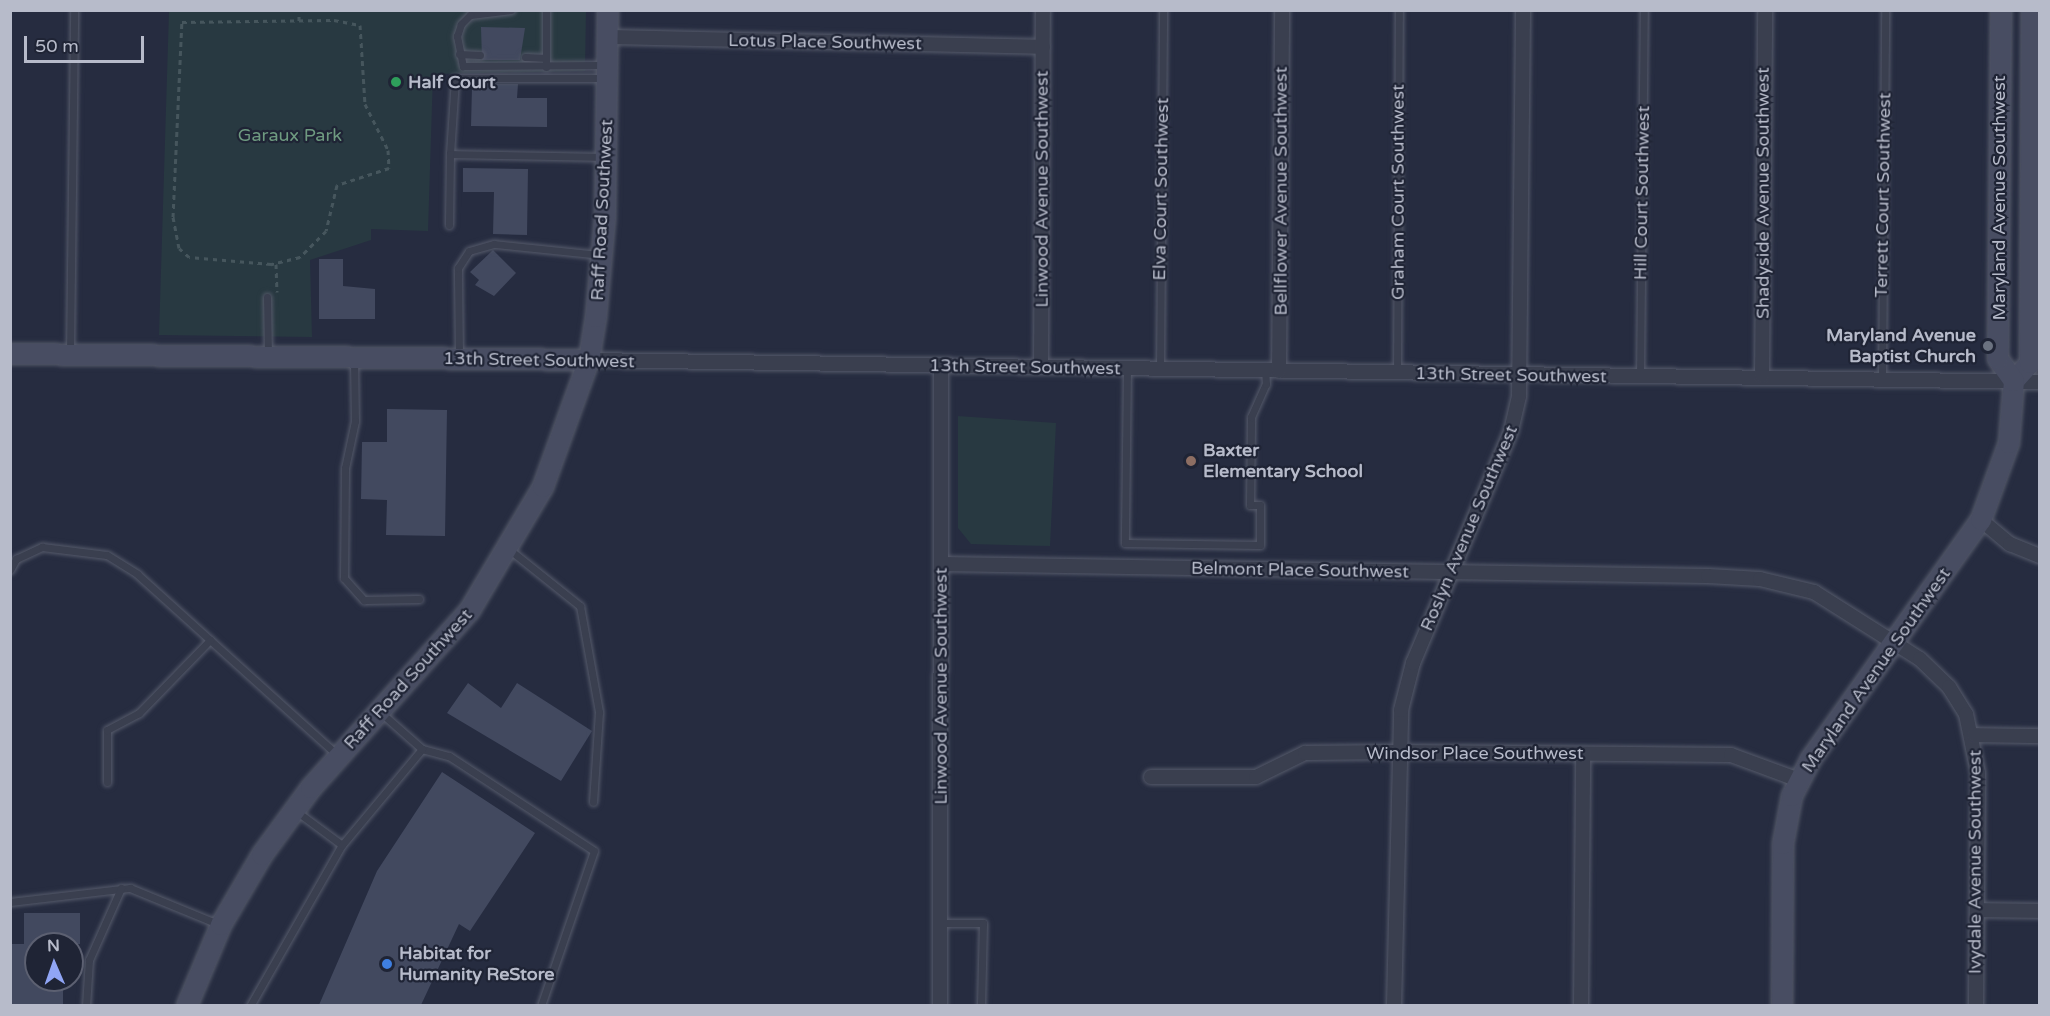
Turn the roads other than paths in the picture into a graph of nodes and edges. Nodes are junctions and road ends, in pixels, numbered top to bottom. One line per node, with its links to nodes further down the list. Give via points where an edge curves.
1 (74, 10): 29 (lane)
2 (511, 10): 17 (lane, via 470,15 461,24)
3 (546, 10): 20 (lane)
4 (608, 10): 15 (street, Raff Road Southwest)
5 (1043, 10): 16 (street, Linwood Avenue Southwest)
6 (1163, 10): 37 (lane, Elva Court Southwest)
7 (1282, 10): 38 (street, Bellflower Avenue Southwest)
8 (1399, 10): 39 (lane, Graham Court Southwest)
9 (1523, 10): 40 (street, Roslyn Avenue Southwest)
10 (1644, 10): 41 (lane, Hill Court Southwest)
11 (1765, 10): 42 (street, Shadyside Avenue Southwest)
12 (1885, 10): 43 (lane, Terrett Court Southwest)
13 (2001, 10): 44 (street, Maryland Avenue Southwest, via 1998,359)
14 (2032, 10): 44 (street, Maryland Avenue Southwest, via 2030,363)
15 (608, 37): 16 (street, Lotus Place Southwest); 22 (street, Raff Road Southwest)
16 (1043, 46): 35 (street, Linwood Avenue Southwest)
17 (459, 54): 18 (lane); 21 (lane, via 470,67)
18 (480, 55)
19 (525, 57): 20 (lane)
20 (546, 57): 21 (lane)
21 (546, 67): 22 (lane)
22 (607, 71): 23 (lane, via 455,78); 24 (street, Raff Road Southwest)
23 (450, 154): 24 (lane); 25 (lane)
24 (606, 157): 26 (street, Raff Road Southwest)
25 (449, 225)
26 (603, 255): 32 (lane, via 494,244 469,251 458,268); 33 (street, Raff Road Southwest)
27 (267, 297): 30 (lane)
28 (10, 354): 29 (street, 13th Street Southwest)
29 (70, 354): 30 (street, 13th Street Southwest)
30 (268, 356): 31 (street, 13th Street Southwest)
31 (354, 357): 32 (street, 13th Street Southwest); 52 (lane, via 355,421 345,468 344,578 364,600)
32 (459, 358): 33 (street, 13th Street Southwest)
33 (589, 360): 34 (street, 13th Street Southwest); 47 (street, Raff Road Southwest, via 557,453)
34 (942, 366): 35 (street, 13th Street Southwest); 49 (street, Linwood Avenue Southwest)
35 (1041, 367): 36 (street, 13th Street Southwest)
36 (1127, 368): 37 (street, 13th Street Southwest); 38 (lane, via 1125,543 1260,545 1260,505 1250,505 1251,417)
37 (1160, 368): 38 (street, 13th Street Southwest)
38 (1272, 370): 39 (street, 13th Street Southwest)
39 (1397, 373): 40 (street, 13th Street Southwest)
40 (1520, 375): 41 (street, 13th Street Southwest); 51 (street, Roslyn Avenue Southwest, via 1511,431)
41 (1640, 376): 42 (street, 13th Street Southwest)
42 (1762, 376): 43 (street, 13th Street Southwest)
43 (1882, 379): 44 (street, 13th Street Southwest)
44 (2014, 381): 45 (street, 13th Street Southwest); 46 (street, Maryland Avenue Southwest, via 2003,467)
45 (2040, 382)
46 (1981, 520): 48 (street, via 2010,544); 54 (street, Maryland Avenue Southwest)
47 (510, 550): 55 (street, Raff Road Southwest, via 448,639); 65 (lane, via 580,606 599,711)
48 (2040, 556)
49 (941, 564): 51 (street, Belmont Place Southwest); 72 (street, Linwood Avenue Southwest)
50 (10, 570): 53 (lane, via 16,560 42,547 108,555 137,574)
51 (1452, 573): 54 (street, Belmont Place Southwest, via 1760,579 1822,596); 59 (street, Roslyn Avenue Southwest, via 1413,663)
52 (419, 599)
53 (210, 640): 61 (lane); 64 (lane, via 139,713 107,730)
54 (1895, 641): 56 (street, Ivydale Avenue Southwest, via 1949,687); 63 (street, Maryland Avenue Southwest)
55 (380, 712): 58 (lane); 61 (street, Raff Road Southwest)
56 (1974, 735): 57 (street); 70 (street, Ivydale Avenue Southwest)
57 (2040, 736)
58 (422, 749): 67 (lane); 77 (lane, via 449,756 594,851)
59 (1396, 752): 60 (street, Windsor Place Southwest); 62 (street, Windsor Place Southwest, via 1305,753 1256,777); 80 (street, Roslyn Avenue Southwest)
60 (1583, 754): 63 (street, Windsor Place Southwest, via 1731,755); 81 (street)
61 (338, 756): 66 (street, Raff Road Southwest)
62 (1151, 777)
63 (1799, 780): 82 (street, Maryland Avenue Southwest, via 1783,844)
64 (107, 782)
65 (593, 802)
66 (294, 809): 67 (lane); 73 (street, Raff Road Southwest)
67 (342, 845): 76 (lane)
68 (120, 888): 69 (lane); 73 (lane, via 148,892); 74 (lane, via 89,960)
69 (10, 902)
70 (1977, 910): 71 (street); 83 (street, Ivydale Avenue Southwest)
71 (2040, 911)
72 (940, 923): 78 (street, Linwood Avenue Southwest); 79 (lane, via 983,923)
73 (221, 925): 75 (street, Raff Road Southwest)
74 (86, 1005)
75 (187, 1005)
76 (250, 1005)
77 (541, 1005)
78 (940, 1005)
79 (981, 1005)
80 (1394, 1005)
81 (1581, 1005)
82 (1782, 1005)
83 (1976, 1005)

